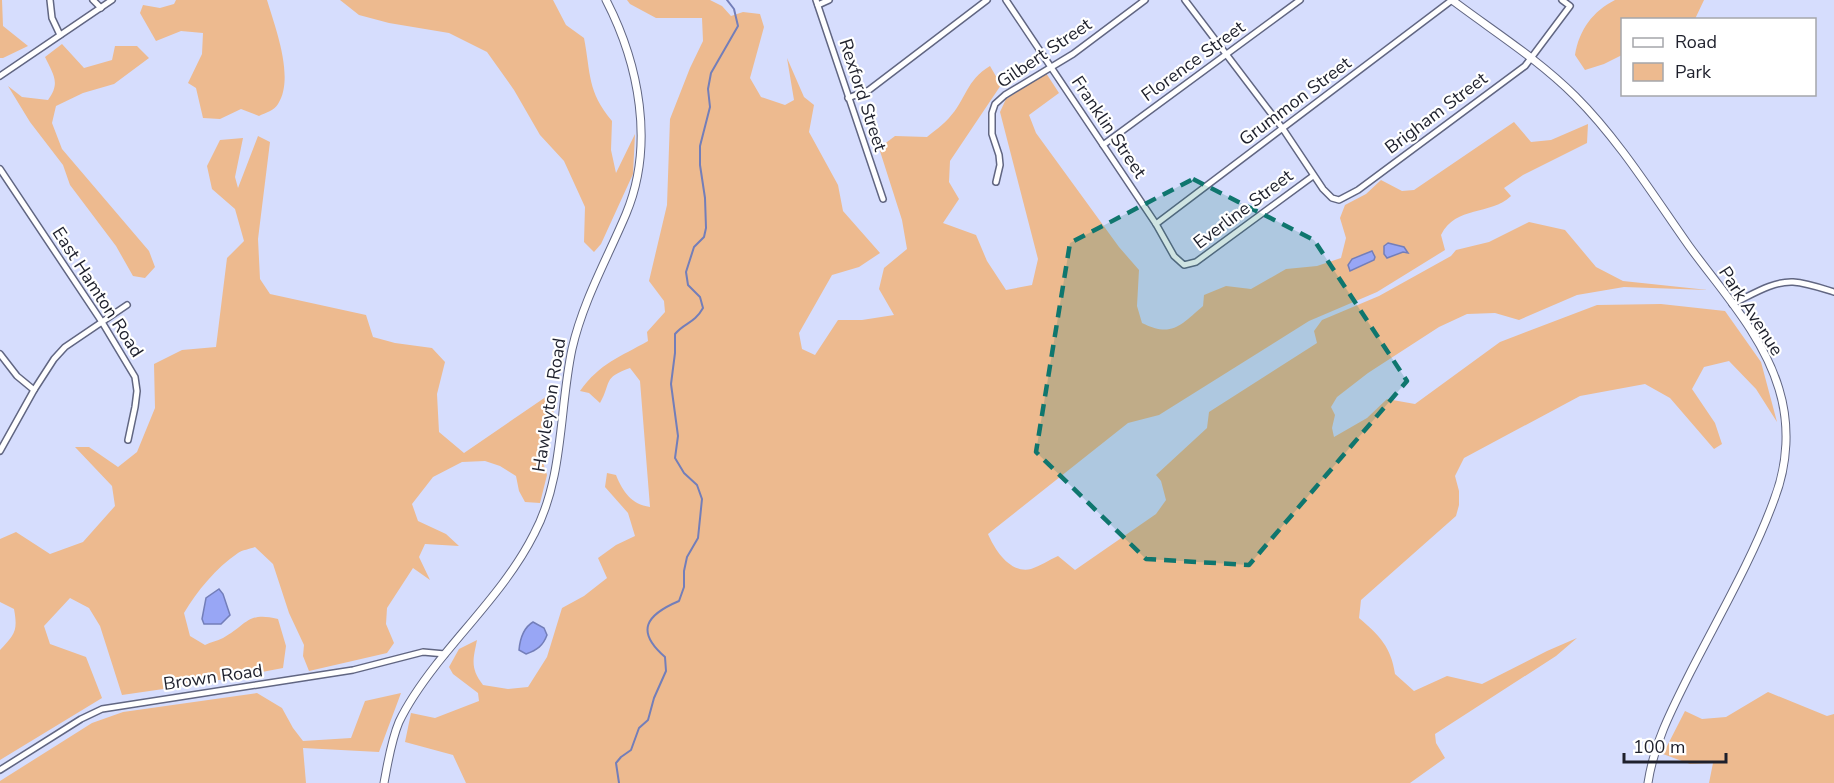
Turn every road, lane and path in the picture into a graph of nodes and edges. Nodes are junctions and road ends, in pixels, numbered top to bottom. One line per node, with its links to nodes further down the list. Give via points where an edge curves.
1 (50, 0): 15 (street, via 52,18)
2 (93, 0): 14 (street)
3 (112, 0): 14 (street)
4 (606, 0): 37 (street, Hawleyton Road, via 623,38 636,85 641,139 636,181 577,328 552,485 540,522 514,566)
5 (829, 0): 13 (street)
6 (987, 0): 20 (street, via 869,90)
7 (1006, 0): 18 (street, Franklin Street)
8 (1145, 0): 18 (street, Gilbert Street)
9 (1185, 0): 16 (street)
10 (1300, 0): 16 (street, Florence Street)
11 (1452, 0): 17 (street, Park Avenue); 21 (street, Grummon Street)
12 (1562, 0): 17 (street, Brigham Street, via 1570,6)
13 (817, 3): 20 (street, Rexford Street)
14 (101, 8): 15 (street)
15 (60, 35): 19 (street)
16 (1226, 55): 21 (street); 22 (street, Florence Street)
17 (1532, 59): 24 (street, Brigham Street, via 1348,197 1335,200); 30 (street, Park Avenue, via 1569,90 1599,123)
18 (1052, 67): 22 (street, Franklin Street); 25 (street, Gilbert Street, via 995,104 992,134 1000,165)
19 (0, 76)
20 (848, 98): 26 (street, Rexford Street)
21 (1283, 129): 24 (street); 27 (street, Grummon Street)
22 (1103, 146): 27 (street, Franklin Street)
23 (0, 169): 32 (street, East Hamton Road)
24 (1313, 176): 28 (street, Everline Street)
25 (996, 182)
26 (883, 199)
27 (1156, 224): 28 (street, Franklin Street, via 1174,256 1184,265)
28 (1191, 264)
29 (1834, 292): 30 (street, via 1783,282)
30 (1732, 304): 40 (street, Park Avenue, via 1760,345 1779,388 1786,428 1784,462 1768,516 1668,718)
31 (127, 305): 32 (street)
32 (102, 322): 34 (street, via 65,347); 35 (street, East Hamton Road, via 135,377 137,392)
33 (0, 354): 34 (street)
34 (34, 390): 36 (street)
35 (128, 440)
36 (0, 451)
37 (445, 654): 38 (street, Brown Road, via 423,652 342,672 102,709); 39 (street, Hawleyton Road, via 403,715)
38 (0, 770)
39 (384, 783)
40 (1648, 783)

